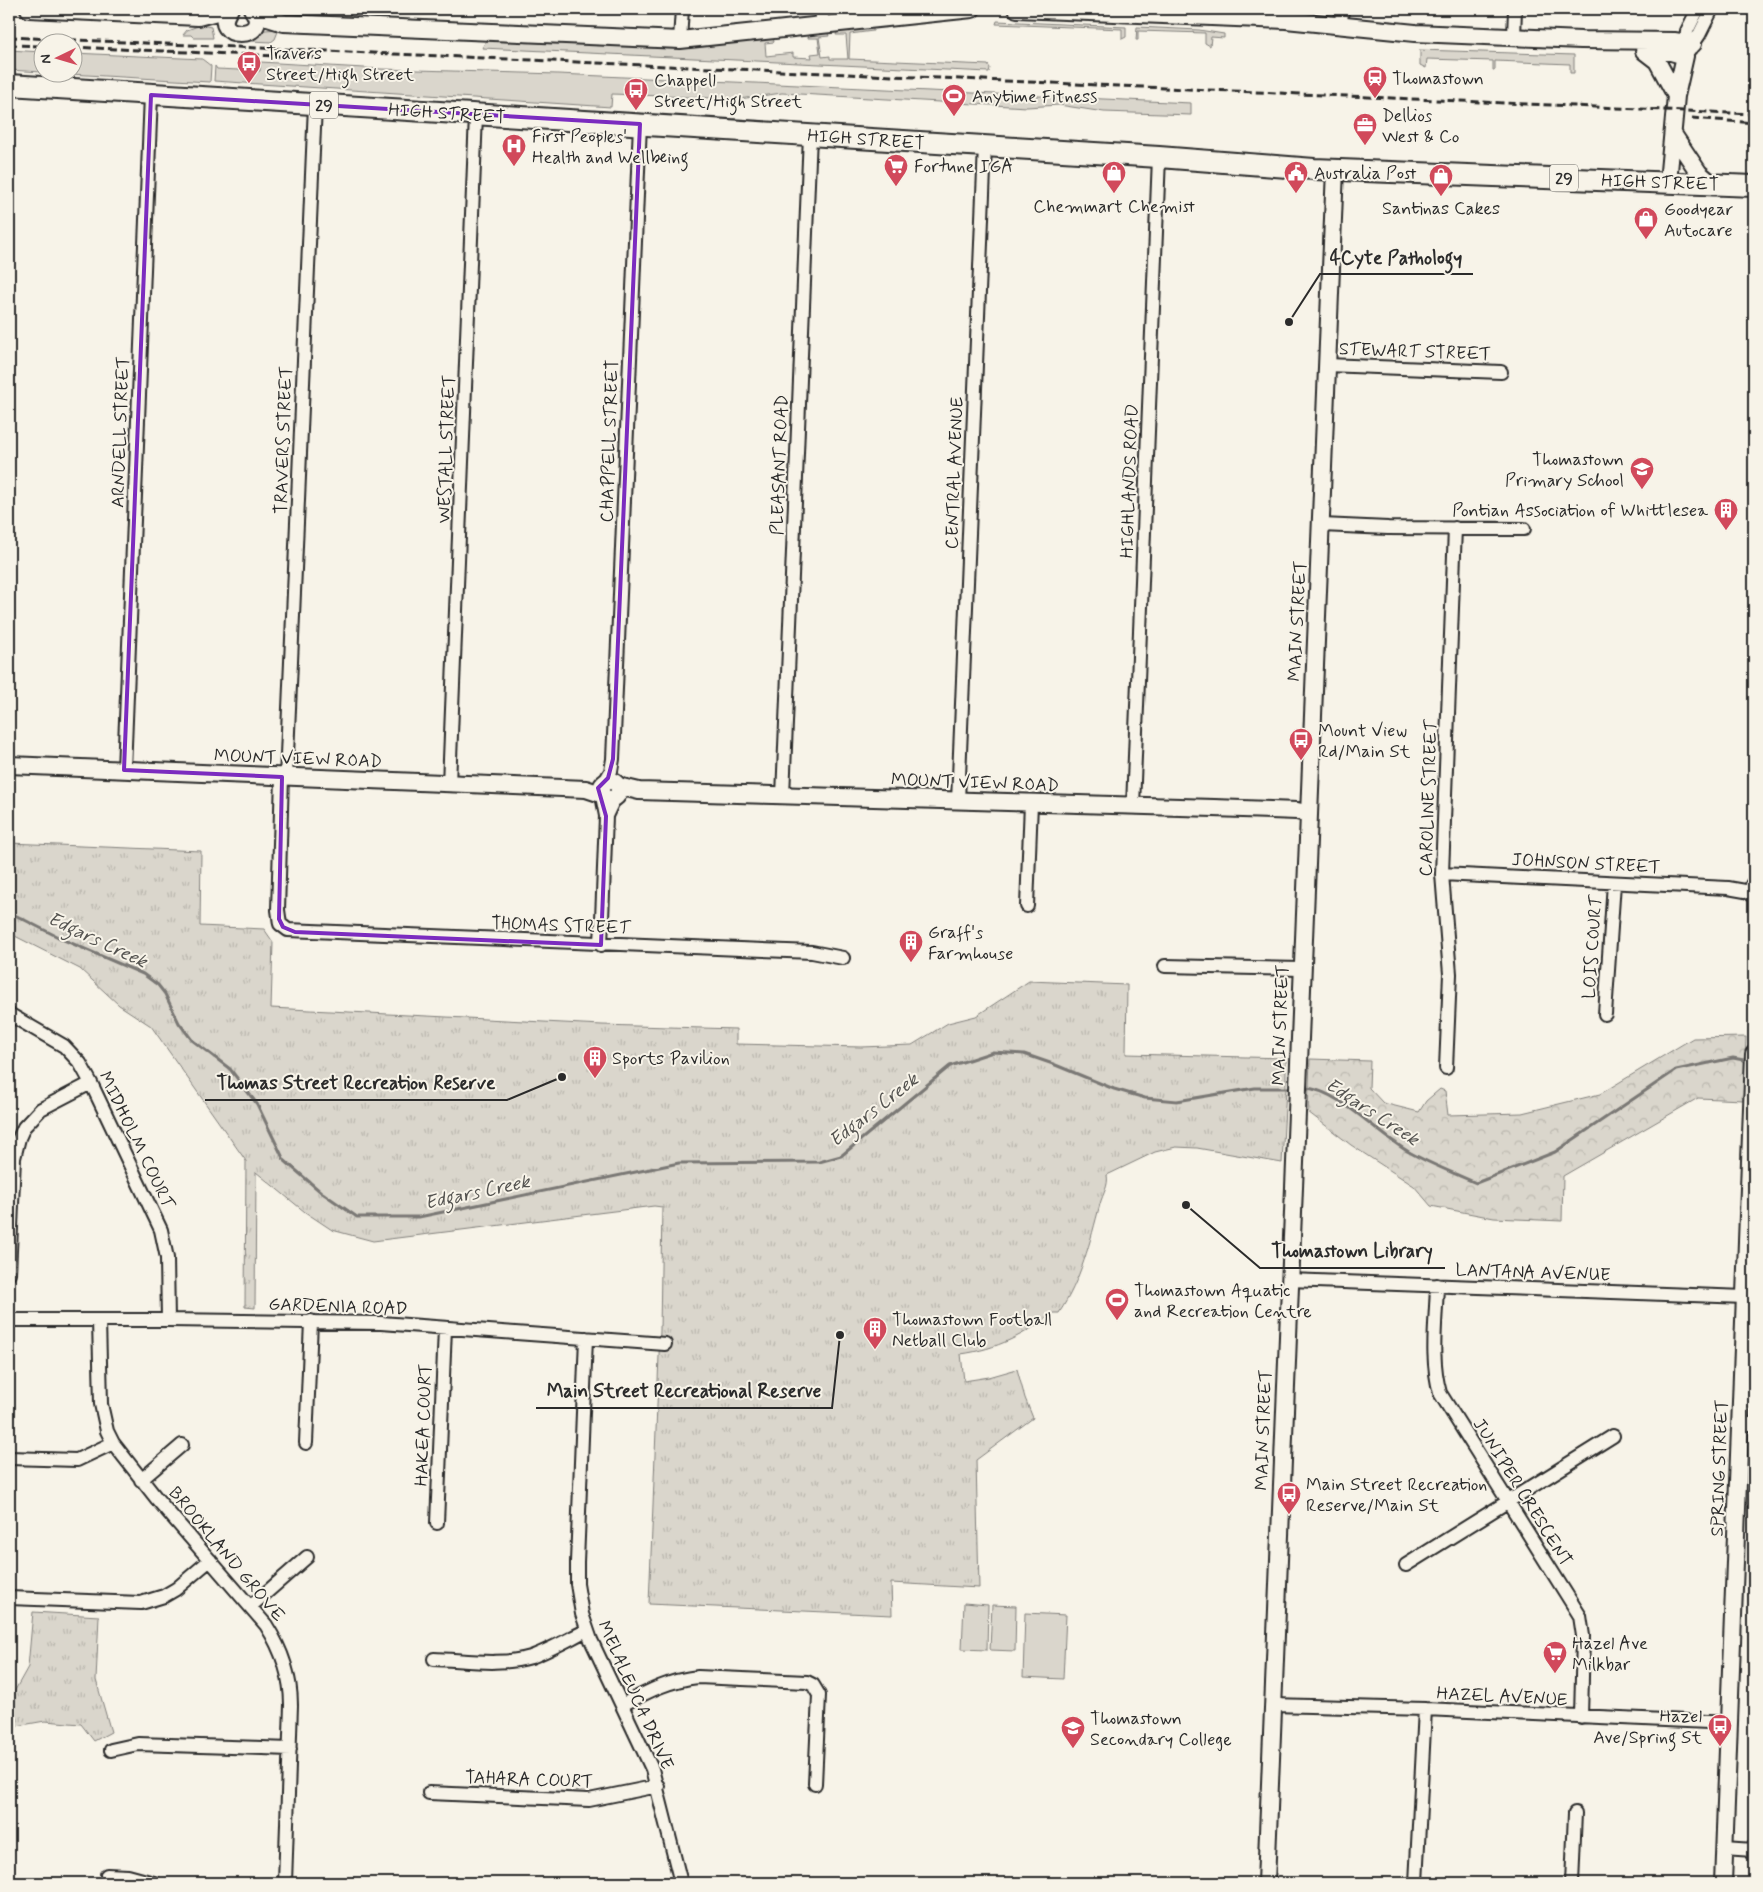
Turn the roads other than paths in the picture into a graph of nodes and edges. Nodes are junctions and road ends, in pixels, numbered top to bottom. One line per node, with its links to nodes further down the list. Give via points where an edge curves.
1 (29, 9): 11 (street)
2 (229, 9): 11 (street); 15 (street)
3 (682, 9): 18 (street)
4 (972, 9): 12 (street)
5 (1016, 9): 10 (street)
6 (1515, 9): 17 (street)
7 (1712, 9): 20 (street, via 1699,35)
8 (253, 11): 14 (street); 16 (street, via 255,23)
9 (1695, 11): 20 (street, via 1687,31)
10 (1176, 12): 13 (street, via 1286,20)
11 (198, 17): 15 (street)
12 (822, 17): 18 (street)
13 (1341, 17): 17 (street, via 1415,33)
14 (284, 23): 16 (street); 18 (street)
15 (228, 28): 16 (street, via 238,34)
16 (250, 31)
17 (1514, 37): 19 (street)
18 (680, 40)
19 (1581, 40): 20 (street, via 1643,40); 21 (street)
20 (1688, 48): 21 (street, via 1671,52); 24 (street)
21 (1644, 50): 24 (street, via 1657,61)
22 (9, 86): 23 (main road, HIGH STREET / 29)
23 (151, 95): 25 (main road, HIGH STREET / 29); 42 (street, ARNDELL STREET)
24 (1676, 96): 28 (street)
25 (315, 104): 26 (main road, HIGH STREET / 29); 43 (street, TRAVERS STREET)
26 (476, 114): 27 (main road, HIGH STREET / 29); 44 (street, WESTALL STREET)
27 (640, 124): 29 (main road, HIGH STREET / 29); 45 (street, CHAPPELL STREET, via 613,759)
28 (1673, 134): 33 (street); 34 (street, via 1700,173)
29 (810, 135): 30 (main road, HIGH STREET / 29); 46 (street, PLEASANT ROAD)
30 (985, 146): 31 (main road, HIGH STREET / 29); 47 (street, CENTRAL AVENUE)
31 (1159, 157): 32 (main road, HIGH STREET / 29); 49 (street, HIGHLANDS ROAD)
32 (1335, 169): 33 (main road, HIGH STREET / 29); 36 (street, MAIN STREET)
33 (1668, 182): 34 (main road, HIGH STREET / 29)
34 (1712, 184): 35 (main road, HIGH STREET / 29)
35 (1754, 186)
36 (1327, 365): 37 (street, STEWART STREET); 38 (street, MAIN STREET)
37 (1501, 372)
38 (1322, 525): 39 (street); 50 (street, MAIN STREET)
39 (1455, 528): 40 (street); 51 (street, CAROLINE STREET)
40 (1524, 530)
41 (9, 765): 42 (street, MOUNT VIEW ROAD)
42 (124, 770): 43 (street, MOUNT VIEW ROAD)
43 (284, 777): 44 (street, MOUNT VIEW ROAD); 57 (street, TRAVERS STREET)
44 (449, 784): 45 (street, MOUNT VIEW ROAD)
45 (607, 790): 46 (street, MOUNT VIEW ROAD); 58 (street)
46 (784, 796): 47 (street, MOUNT VIEW ROAD)
47 (958, 801): 48 (street, MOUNT VIEW ROAD)
48 (1031, 803): 49 (street, MOUNT VIEW ROAD); 56 (street)
49 (1133, 806): 50 (street, MOUNT VIEW ROAD)
50 (1309, 814): 61 (street, MAIN STREET)
51 (1442, 874): 52 (street, JOHNSON STREET); 65 (street, CAROLINE STREET, via 1450,974)
52 (1614, 882): 54 (street, JOHNSON STREET); 63 (street, LOIS COURT)
53 (1754, 884): 54 (street, JOHNSON STREET); 55 (street)
54 (1728, 888): 55 (street, JOHNSON STREET)
55 (1754, 895)
56 (1027, 906)
57 (280, 924): 58 (street, THOMAS STREET, via 296,932)
58 (601, 945): 59 (street, THOMAS STREET, via 812,952)
59 (843, 958)
60 (1166, 966): 61 (street)
61 (1302, 969): 69 (street, MAIN STREET)
62 (9, 1014): 66 (street, MIDHOLM COURT, via 64,1046 76,1058)
63 (1605, 1014)
64 (1754, 1054): 67 (street, SPRING STREET)
65 (1446, 1068)
66 (91, 1083): 68 (street, via 41,1109 18,1138 14,1158); 74 (street, MIDHOLM COURT, via 161,1230 167,1258)
67 (1751, 1237): 71 (street, SPRING STREET)
68 (9, 1274)
69 (1289, 1280): 70 (street, LANTANA AVENUE); 96 (street, MAIN STREET)
70 (1437, 1286): 71 (street, LANTANA AVENUE); 86 (street, JUNIPER CRESCENT, via 1434,1344 1435,1373 1440,1393)
71 (1745, 1297): 79 (street, SPRING STREET)
72 (9, 1320): 73 (street, GARDENIA ROAD)
73 (100, 1320): 74 (street, GARDENIA ROAD); 81 (street, BROOKLAND GROVE, via 101,1404)
74 (168, 1320): 75 (street, GARDENIA ROAD)
75 (310, 1321): 76 (street, GARDENIA ROAD); 82 (street)
76 (445, 1328): 77 (street, GARDENIA ROAD); 87 (street, HAKEA COURT)
77 (586, 1338): 78 (street, GARDENIA ROAD); 93 (street, MELALEUCA DRIVE, via 577,1584)
78 (665, 1344)
79 (1748, 1424): 99 (street, SPRING STREET)
80 (1613, 1436): 86 (street)
81 (113, 1443): 84 (street, via 77,1460); 85 (street, BROOKLAND GROVE)
82 (306, 1443)
83 (182, 1445): 85 (street)
84 (9, 1458)
85 (141, 1480): 89 (street, BROOKLAND GROVE)
86 (1509, 1502): 90 (street); 98 (street, JUNIPER CRESCENT, via 1580,1616 1583,1636)
87 (437, 1523)
88 (307, 1558): 92 (street)
89 (210, 1560): 91 (street, via 176,1589 141,1603); 92 (street, BROOKLAND GROVE)
90 (1406, 1565)
91 (9, 1598)
92 (251, 1606): 100 (street, BROOKLAND GROVE, via 278,1643 289,1676)
93 (587, 1630): 94 (street, via 530,1657 514,1660); 95 (street, MELALEUCA DRIVE)
94 (434, 1659)
95 (622, 1705): 102 (street, via 680,1679 807,1682 819,1695); 103 (street, MELALEUCA DRIVE)
96 (1272, 1705): 97 (street, HAZEL AVENUE); 112 (street, MAIN STREET)
97 (1425, 1709): 98 (street, HAZEL AVENUE); 113 (street)
98 (1581, 1717): 99 (street, HAZEL AVENUE)
99 (1730, 1723): 106 (street, SPRING STREET)
100 (290, 1749): 101 (street, via 138,1744); 110 (street, BROOKLAND GROVE)
101 (111, 1750)
102 (815, 1784)
103 (658, 1786): 104 (street, TAHARA COURT, via 589,1800); 111 (street, MELALEUCA DRIVE)
104 (429, 1794)
105 (1575, 1813): 114 (street)
106 (1725, 1848): 107 (street); 115 (street, SPRING STREET)
107 (1754, 1850)
108 (107, 1875): 109 (street, via 128,1876)
109 (154, 1883)
110 (285, 1883)
111 (681, 1883)
112 (1266, 1883)
113 (1416, 1883)
114 (1572, 1883)
115 (1723, 1883)

